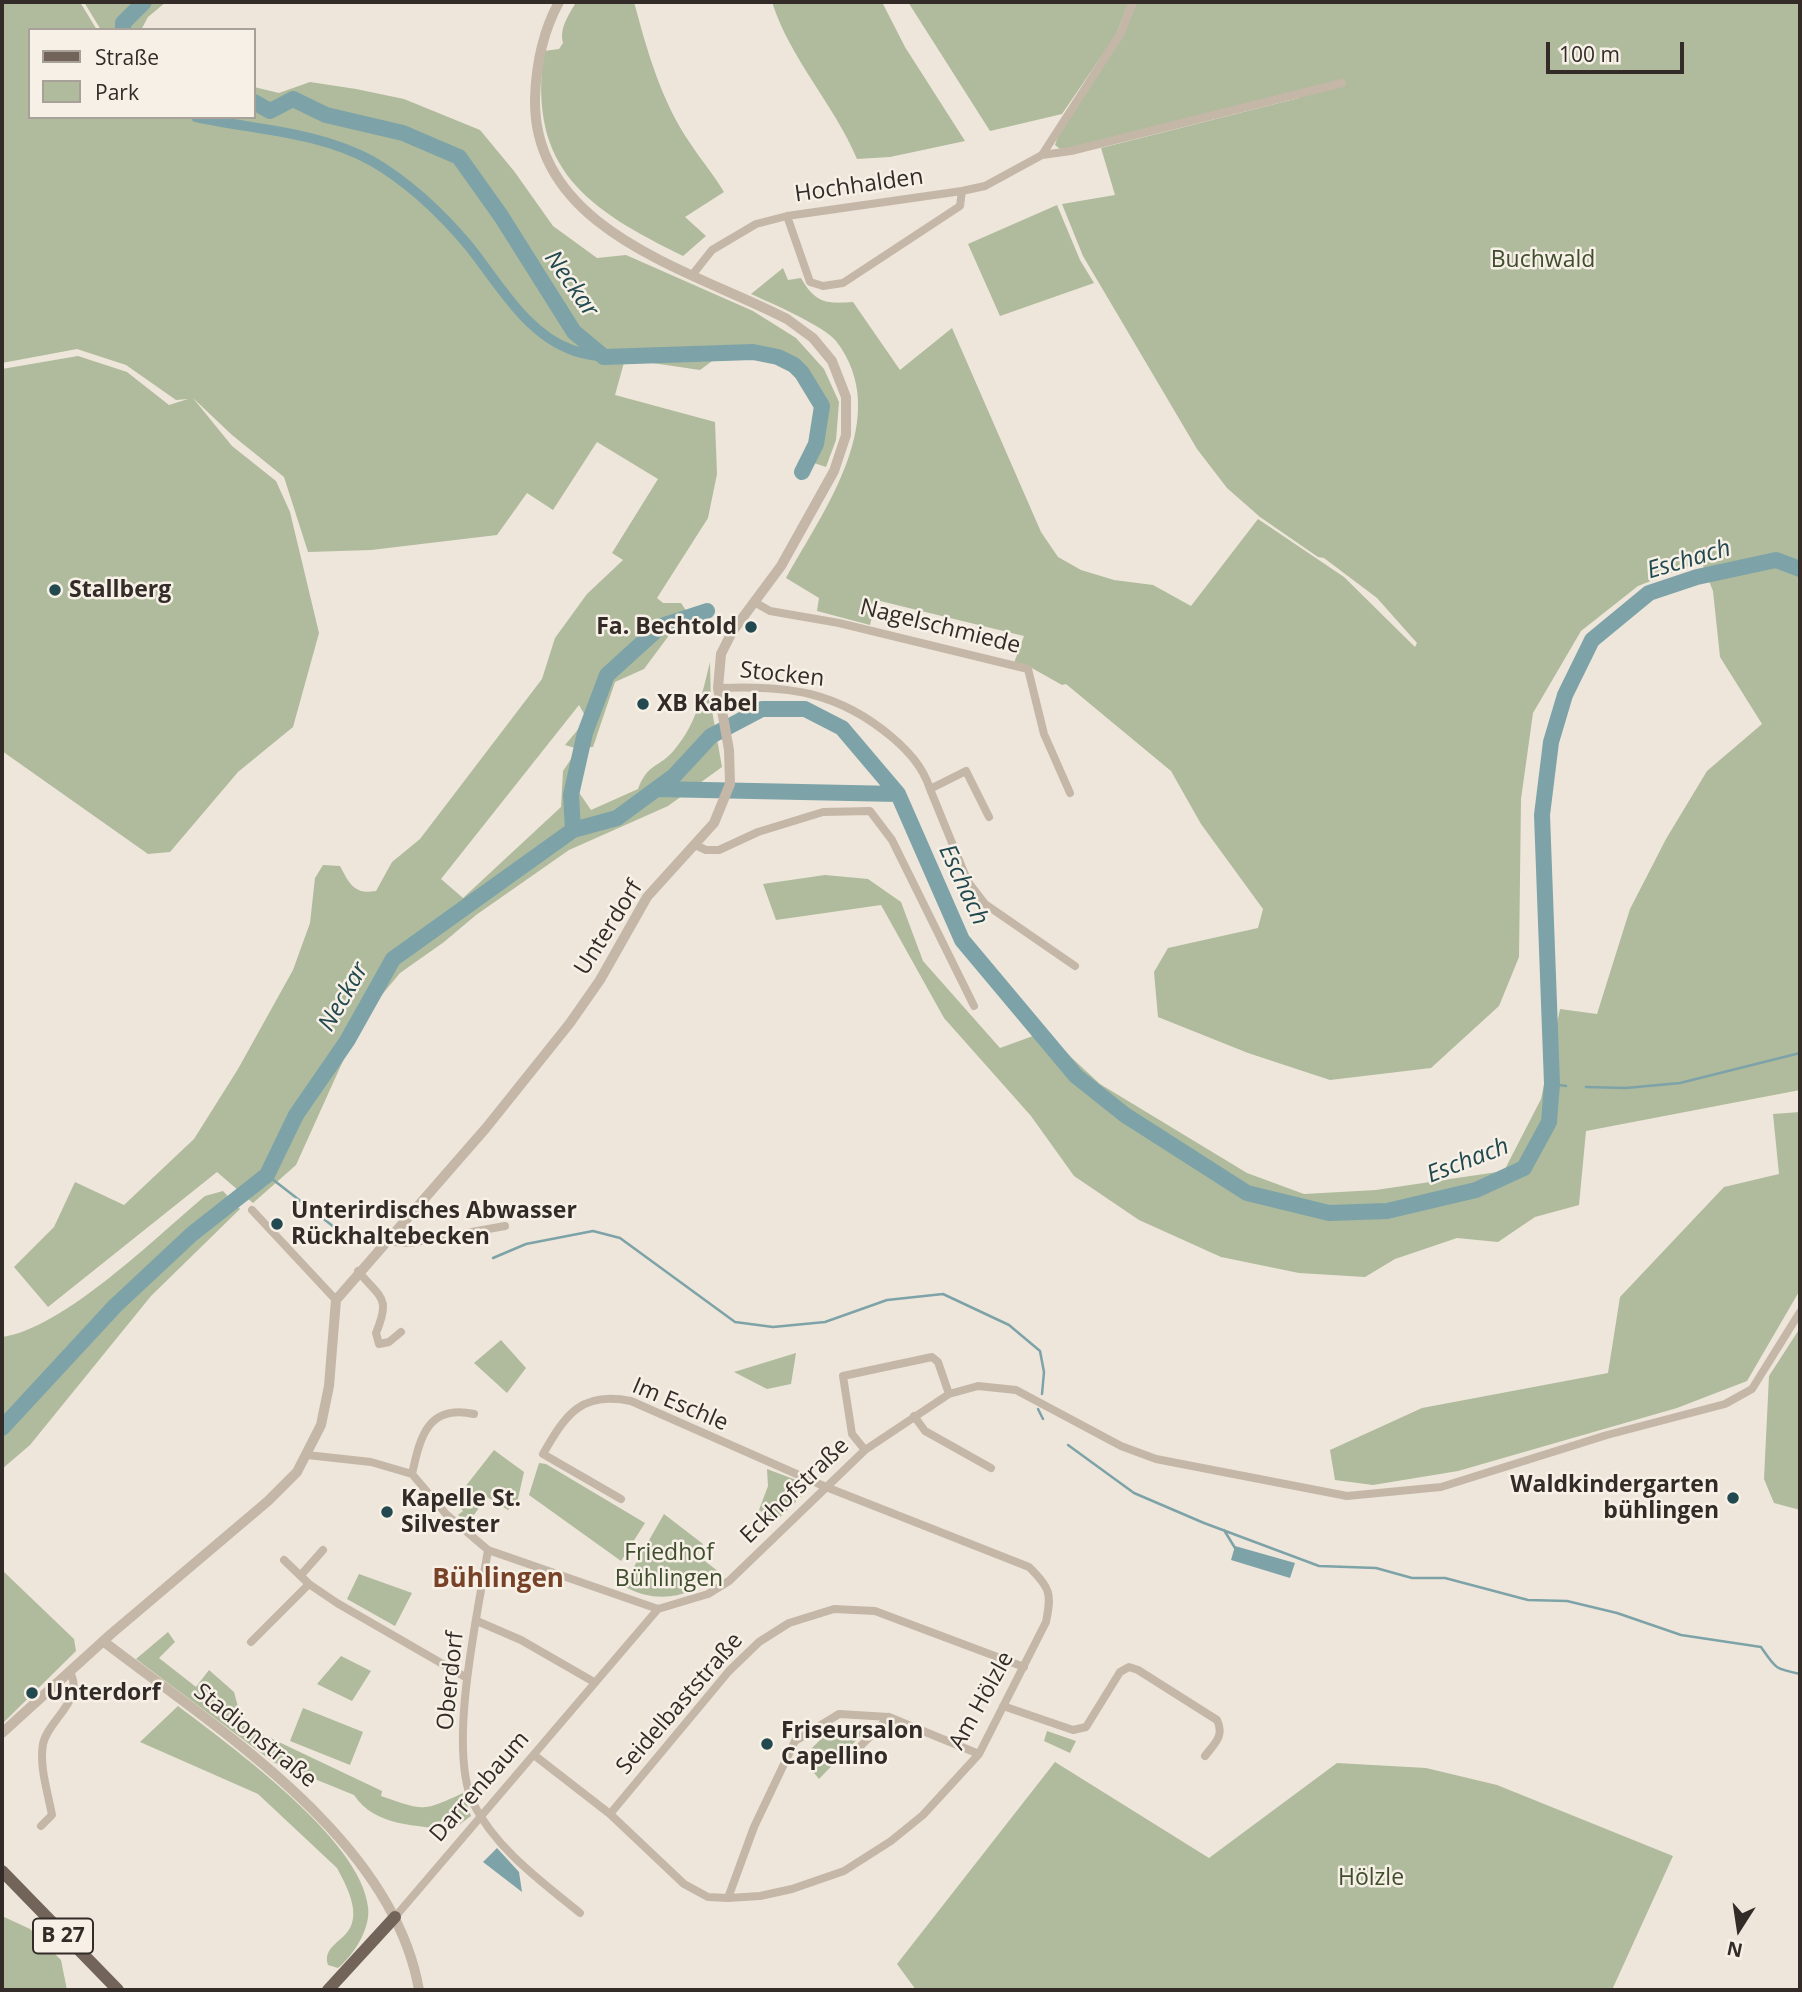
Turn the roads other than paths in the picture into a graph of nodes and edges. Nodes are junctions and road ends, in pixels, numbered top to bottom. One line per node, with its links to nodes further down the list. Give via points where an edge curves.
1 (559, 2): 7 (street, Unterdorf, via 541,45 535,111 539,134 560,182 576,204 610,232)
2 (1133, 2): 4 (street, via 1121,33)
3 (1342, 83): 4 (street)
4 (1042, 155): 5 (street, Hochhalden, via 985,186)
5 (962, 191): 6 (street, Hochhalden); 6 (street, via 960,206 853,278 831,286 810,282)
6 (787, 216): 7 (street, Hochhalden, via 756,224 712,250)
7 (693, 274): 8 (street, Unterdorf, via 803,329 823,349 841,380 848,421 844,448)
8 (756, 603): 9 (street, Unterdorf, via 721,654); 11 (street, Nagelschmiede, via 770,611 1028,669 1044,734)
9 (718, 688): 10 (street, Stocken, via 782,689 844,703 908,750); 13 (street, Unterdorf, via 729,787 714,823)
10 (930, 789): 12 (street, via 966,771); 14 (street, Stocken, via 968,882 985,904)
11 (1070, 793)
12 (989, 817)
13 (695, 845): 15 (street, via 719,850 758,832 823,812 870,811 892,840); 18 (street, Unterdorf, via 647,897 570,1023)
14 (1075, 967)
15 (974, 1006)
16 (252, 1210): 20 (street)
17 (505, 1226): 18 (street, via 410,1242)
18 (387, 1238): 19 (street, Unterdorf)
19 (358, 1270): 20 (street, Unterdorf); 22 (street, via 385,1303 376,1333 379,1344)
20 (336, 1300): 27 (street, via 329,1387 321,1425)
21 (1800, 1312): 23 (street, Eckhofstraße, via 1752,1389 1725,1404 1441,1487 1347,1496 1156,1459 1121,1446 1016,1390 978,1386)
22 (401, 1332)
23 (949, 1394): 25 (street, Eckhofstraße); 26 (street, via 932,1357 843,1376 852,1434)
24 (474, 1414): 29 (street, via 459,1412 435,1420 422,1433)
25 (914, 1416): 26 (street, Eckhofstraße); 28 (street, via 925,1431)
26 (865, 1450): 30 (street, Eckhofstraße)
27 (307, 1455): 29 (street, via 372,1462); 39 (street, via 268,1501)
28 (991, 1468)
29 (412, 1474): 33 (street, via 446,1514)
30 (826, 1487): 31 (street, Im Eschle, via 631,1401 594,1400 569,1413 543,1454); 37 (street, Eckhofstraße, via 729,1581 708,1594); 41 (street, Am Hölzle, via 1029,1567 1046,1584 1051,1599 1046,1622)
31 (621, 1499)
32 (323, 1550): 35 (street)
33 (488, 1550): 37 (street); 38 (street, Oberdorf)
34 (284, 1560): 35 (street)
35 (301, 1575): 36 (street)
36 (309, 1584): 40 (street); 43 (street)
37 (658, 1609): 44 (street, Darrenbaum)
38 (477, 1621): 43 (street, Oberdorf); 44 (street, via 522,1640)
39 (103, 1641): 42 (street); 58 (street, Stadionstraße, via 290,1785 333,1832)
40 (251, 1642)
41 (1024, 1667): 45 (street, Am Hölzle); 53 (street, Seidelbaststraße, via 875,1611 834,1609 789,1623 759,1642 729,1671)
42 (69, 1671): 47 (street); 54 (street, via 73,1691 43,1742 52,1815)
43 (467, 1678): 52 (street, Oberdorf, via 463,1740 470,1794)
44 (594, 1682): 49 (street, Darrenbaum)
45 (1003, 1706): 48 (street, Am Hölzle); 50 (street, via 1073,1730 1086,1727 1120,1672 1129,1667 1217,1720 1220,1737)
46 (889, 1717): 48 (street); 51 (street); 56 (street, via 839,1714 795,1741 754,1827)
47 (2, 1733)
48 (979, 1754): 56 (street, Am Hölzle, via 923,1815 844,1871 781,1891)
49 (534, 1755): 52 (street, Darrenbaum); 53 (street, Am Hölzle)
50 (1205, 1756)
51 (847, 1760)
52 (480, 1813): 57 (street, Oberdorf, via 527,1870); 58 (street, Darrenbaum)
53 (610, 1814): 56 (street, Am Hölzle, via 684,1884 708,1897)
54 (41, 1826)
55 (6, 1875): 59 (main road, B 27)
56 (728, 1898)
57 (580, 1913)
58 (395, 1917): 60 (main road); 61 (street, Stadionstraße)
59 (118, 1990)
60 (328, 1990)
61 (419, 1990)

